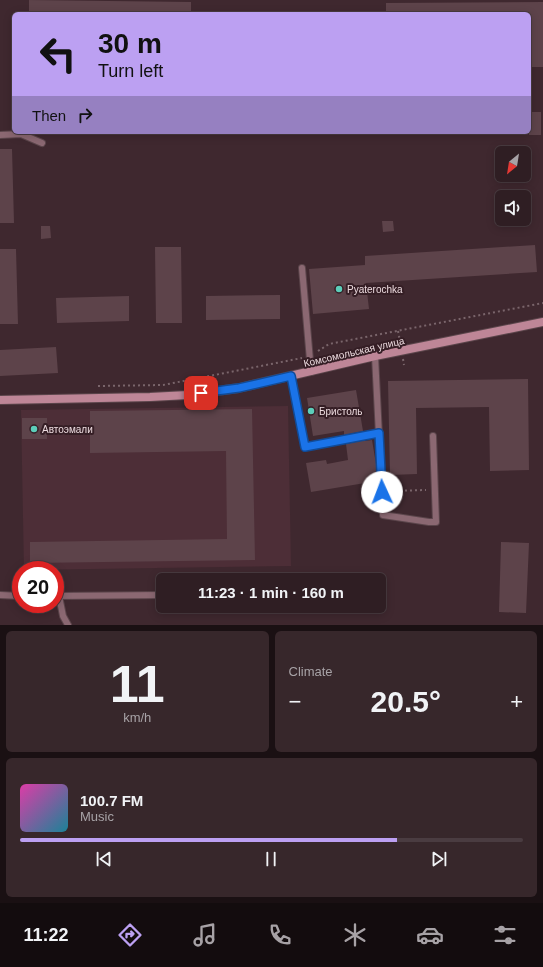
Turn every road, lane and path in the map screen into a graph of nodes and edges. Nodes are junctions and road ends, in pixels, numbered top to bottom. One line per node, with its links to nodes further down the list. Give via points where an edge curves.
1 (0, 135): 2 (lane, via 20,134)
2 (42, 143)
3 (302, 268): 6 (lane)
4 (543, 303): 6 (path, via 329,344)
5 (543, 322): 7 (street, Комсомольская улица)
6 (309, 356): 8 (lane); 10 (path, via 163,385)
7 (375, 356): 8 (street, Комсомольская улица); 12 (lane)
8 (311, 372): 9 (street, Комсомольская улица)
9 (291, 376): 11 (street, Комсомольская улица, via 239,388 188,395); 12 (lane, via 305,447)
10 (98, 386)
11 (0, 400)
12 (379, 433): 15 (lane)
13 (433, 436): 14 (lane)
14 (435, 490): 15 (path); 15 (lane, via 436,522 383,515)
15 (382, 492)
16 (0, 595): 17 (lane)
17 (12, 596)
18 (64, 596): 19 (lane)
19 (156, 596)
20 (62, 613): 21 (lane)
21 (68, 625)

